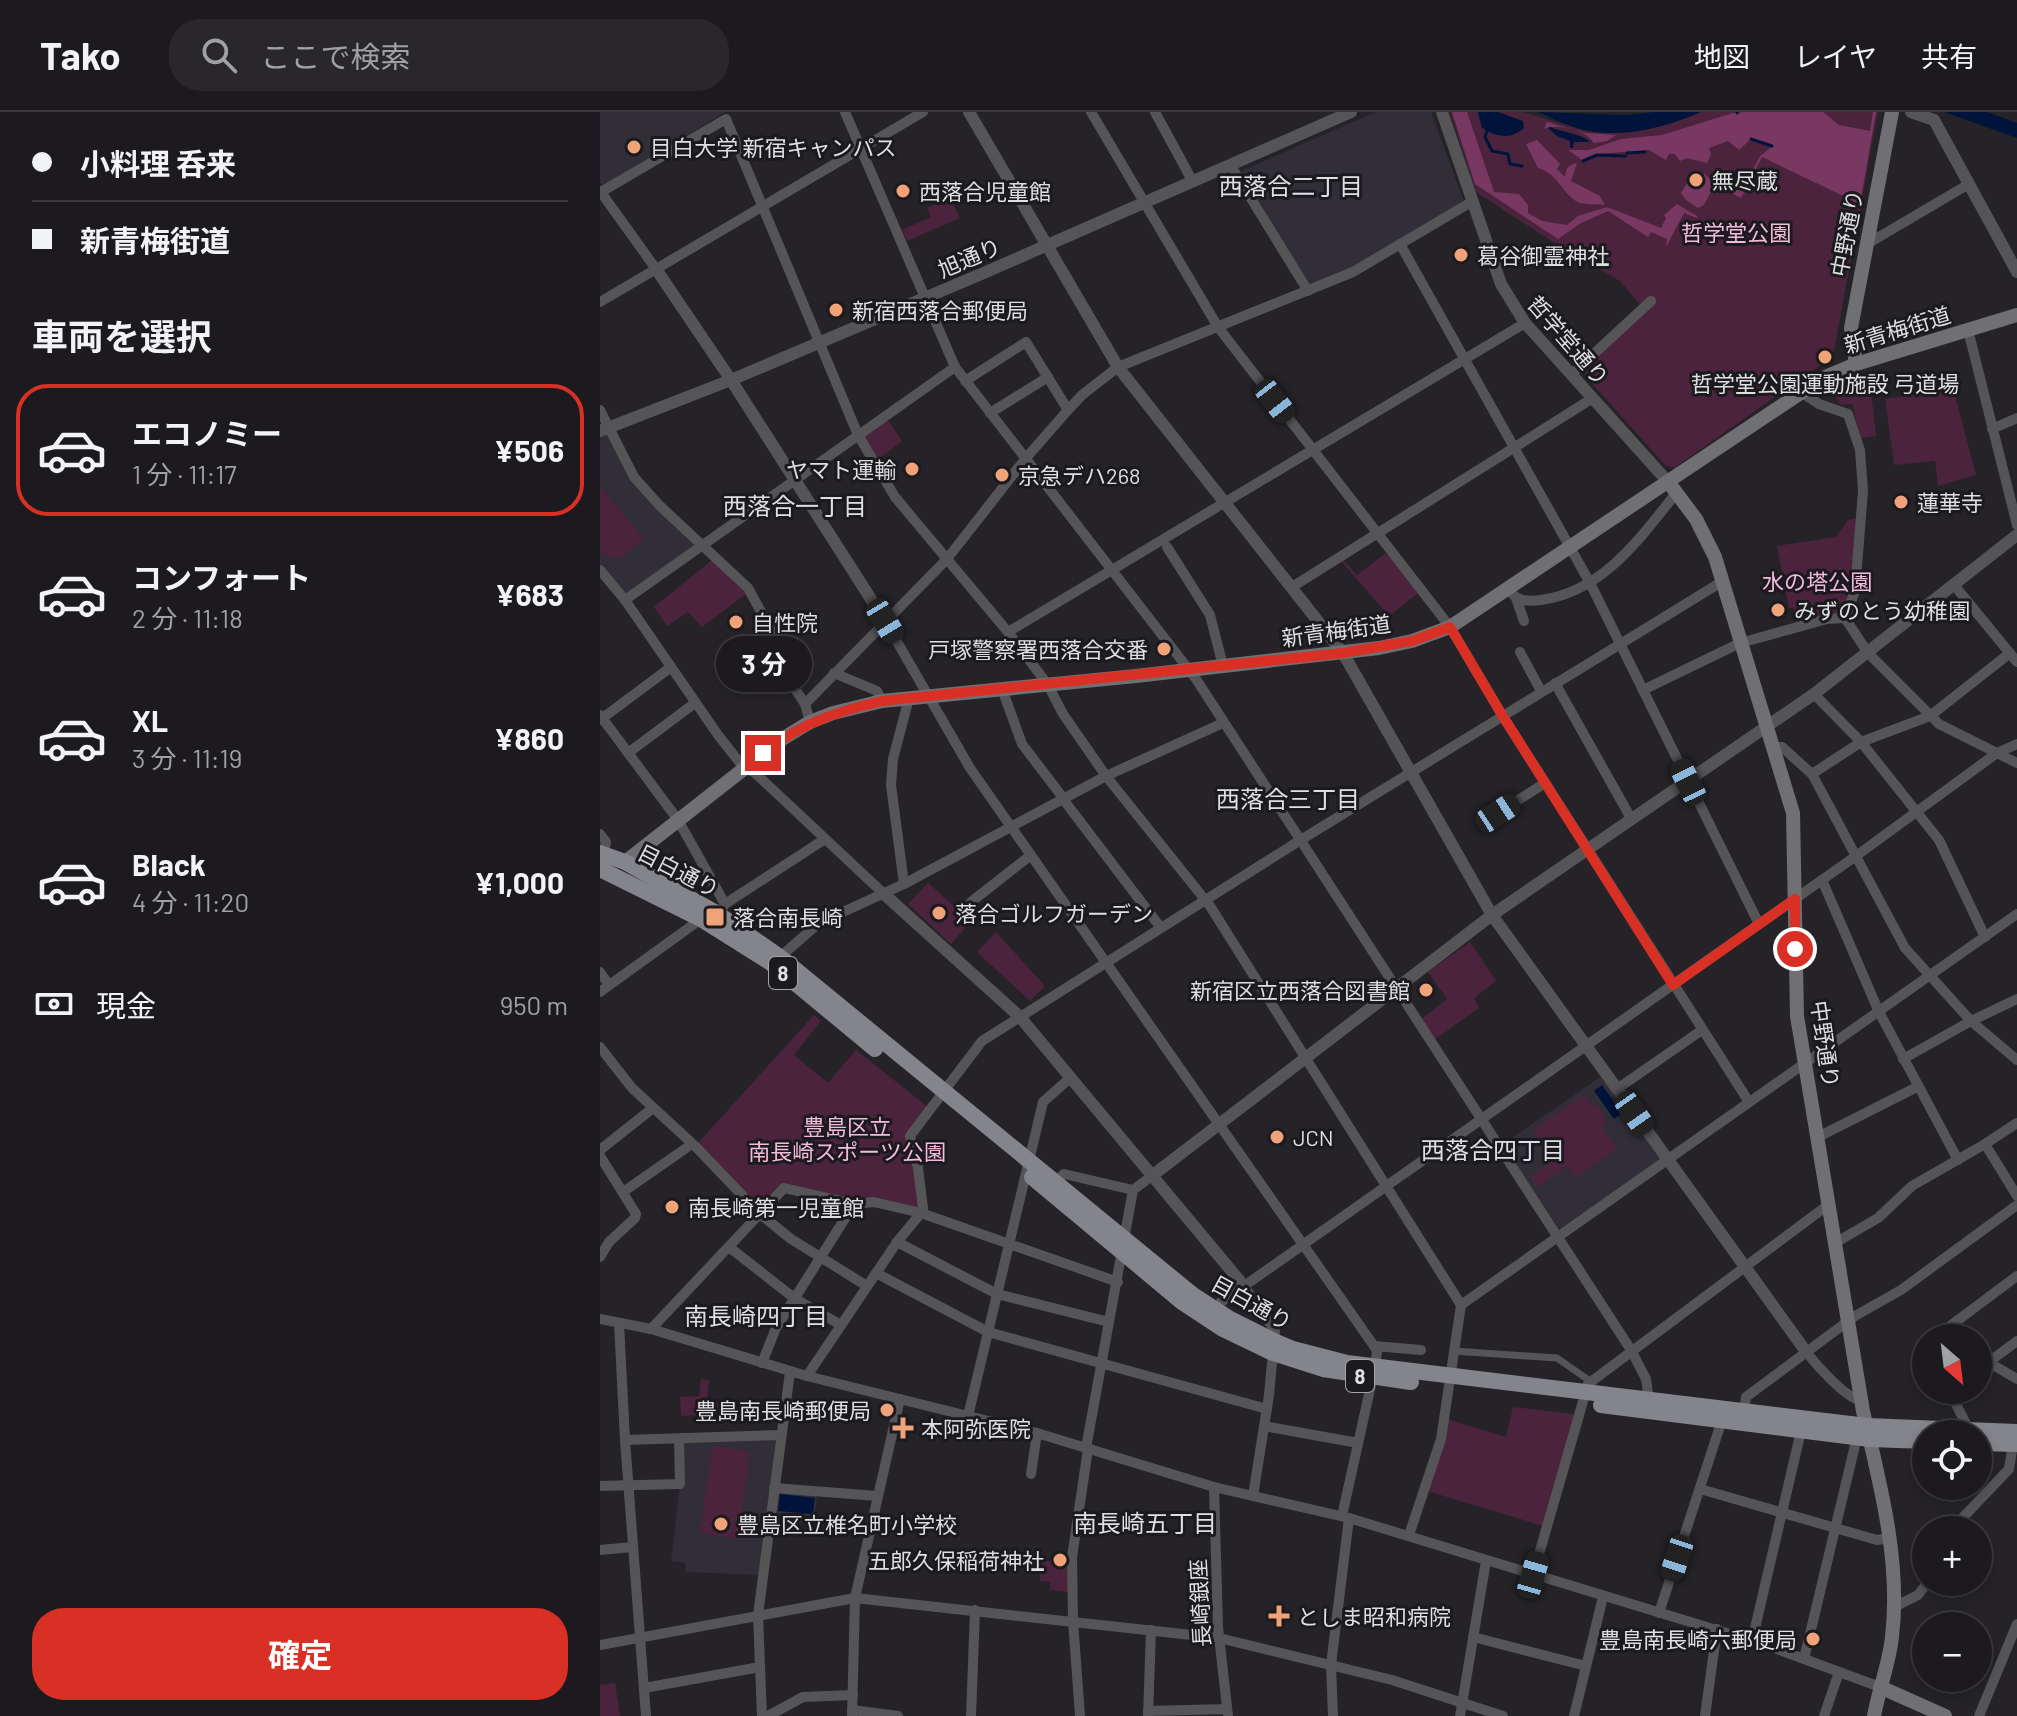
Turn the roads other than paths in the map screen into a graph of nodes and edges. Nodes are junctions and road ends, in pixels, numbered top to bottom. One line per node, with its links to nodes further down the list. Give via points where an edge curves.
1 (845, 112): 10 (street)
2 (923, 112): 10 (street)
3 (969, 112): 20 (street)
4 (1091, 112): 16 (street)
5 (1155, 112): 12 (street)
6 (1351, 112): 11 (street, 旭通り)
7 (1442, 112): 15 (street, 哲学堂通り)
8 (1892, 112): 19 (main road, 中野通り)
9 (1911, 112): 13 (street, via 1934,120)
10 (860, 148): 17 (street); 24 (street)
11 (1231, 166): 12 (street, 旭通り); 23 (street)
12 (1193, 182): 16 (street, 旭通り)
13 (1969, 184): 19 (street); 22 (street)
14 (601, 192): 17 (street, via 726,119); 21 (street)
15 (1473, 201): 18 (street); 28 (street, 哲学堂通り, via 1501,284)
16 (1144, 202): 20 (street, 旭通り); 29 (street)
17 (763, 207): 21 (street); 31 (street)
18 (1400, 244): 23 (street); 32 (street)
19 (1867, 244): 33 (main road, 中野通り, via 1851,328)
20 (1047, 246): 24 (street, 旭通り); 35 (street)
21 (656, 269): 26 (street); 38 (street)
22 (2017, 272)
23 (1308, 291): 29 (street)
24 (924, 298): 31 (street, 旭通り); 34 (street)
25 (1651, 301): 36 (street)
26 (600, 302)
27 (2017, 315): 30 (main road, 新青梅街道)
28 (1525, 323): 32 (street); 36 (street, 哲学堂通り)
29 (1218, 328): 35 (street); 50 (street)
30 (1968, 330): 33 (main road, 新青梅街道); 47 (street)
31 (819, 342): 38 (street, 旭通り); 48 (street)
32 (1465, 360): 49 (street); 50 (street)
33 (1856, 364): 40 (main road, 新青梅街道)
34 (955, 367): 39 (street); 48 (street)
35 (1118, 367): 43 (street); 54 (street)
36 (1572, 374): 41 (street, 哲学堂通り)
37 (1048, 377): 39 (street, via 1026,342); 43 (street); 44 (street)
38 (731, 380): 46 (street, 旭通り); 52 (street)
39 (965, 381): 44 (street)
40 (1801, 392): 53 (main road, 新青梅街道); 70 (street, via 1848,414 1860,450 1859,548 1855,591)
41 (1593, 398): 49 (street); 53 (street, 哲学堂通り)
42 (600, 410): 46 (street)
43 (1068, 410): 51 (street)
44 (990, 413): 51 (street)
45 (2017, 418): 47 (street)
46 (605, 428): 59 (street, via 634,477)
47 (1992, 429): 55 (street)
48 (858, 435): 52 (street); 61 (street, via 895,497)
49 (1514, 447): 56 (street); 60 (street)
50 (1313, 451): 54 (street); 56 (street)
51 (1026, 458): 61 (street); 63 (street)
52 (794, 479): 59 (street); 71 (street)
53 (1673, 487): 60 (main road, 新青梅街道); 64 (main road, 中野通り, via 1710,545); 65 (street, via 1618,560)
54 (1226, 502): 58 (street); 67 (street)
55 (2017, 525)
56 (1377, 533): 67 (street); 73 (street)
57 (2017, 535): 66 (street)
58 (1164, 543): 63 (street); 81 (street, via 1210,615)
59 (702, 544): 69 (street); 95 (street, via 758,604 789,680)
60 (1570, 548): 65 (street); 68 (main road, 新青梅街道)
61 (947, 559): 71 (street); 74 (street)
62 (600, 570): 69 (street)
63 (1113, 570): 74 (street); 83 (street)
64 (1723, 581): 75 (main road, 中野通り); 76 (street)
65 (1590, 583): 68 (street, via 1563,597 1526,602); 76 (street)
66 (1954, 585): 79 (street); 80 (street)
67 (1292, 587): 78 (street)
68 (1512, 594): 72 (street); 73 (main road, 新青梅街道)
69 (625, 600): 82 (street)
70 (1845, 618): 75 (street); 79 (street)
71 (885, 621): 84 (street); 91 (street)
72 (1524, 621)
73 (1450, 627): 78 (main road, 新青梅街道, via 1412,641); 96 (street)
74 (1008, 632): 86 (street)
75 (1740, 643): 88 (street); 101 (main road, 中野通り)
76 (1619, 644): 85 (street); 88 (street)
77 (1520, 652): 89 (street)
78 (1343, 653): 81 (main road, 新青梅街道); 109 (street)
79 (1868, 653): 90 (street); 97 (street)
80 (2013, 658): 97 (street)
81 (1223, 666): 83 (main road, 新青梅街道)
82 (671, 667): 94 (street); 98 (street)
83 (1189, 670): 86 (main road, 新青梅街道); 100 (street)
84 (834, 673): 93 (street, via 877,691); 95 (street)
85 (1555, 683): 89 (street); 118 (street)
86 (1048, 685): 87 (main road, 新青梅街道); 111 (street)
87 (1002, 689): 91 (main road, 新青梅街道); 114 (street, via 1022,744)
88 (1643, 690): 112 (street)
89 (1541, 691): 96 (street)
90 (1814, 694): 101 (street); 102 (street)
91 (930, 696): 92 (main road, 新青梅街道); 119 (street, via 960,752)
92 (909, 698): 93 (main road, 新青梅街道); 129 (street, via 891,785)
93 (882, 701): 99 (main road, 新青梅街道)
94 (695, 703): 105 (street); 108 (street)
95 (805, 704): 99 (street)
96 (1502, 715): 109 (street); 113 (street)
97 (1930, 716): 102 (street); 106 (street)
98 (601, 717): 105 (street)
99 (810, 722): 108 (main road, 新青梅街道)
100 (1223, 723): 111 (street); 122 (street)
101 (1767, 729): 104 (main road, 中野通り); 112 (street)
102 (1861, 742): 110 (street); 115 (street)
103 (2017, 744): 106 (street)
104 (1772, 747): 110 (street, via 1782,747); 131 (main road, 中野通り, via 1793,813)
105 (628, 753): 117 (street)
106 (1997, 753): 107 (street); 115 (street)
107 (2017, 763)
108 (744, 768): 117 (main road, 新青梅街道); 121 (street)
109 (1410, 772): 122 (street); 136 (street)
110 (1812, 774): 125 (street)
111 (1106, 776): 114 (street); 132 (street)
112 (1688, 782): 118 (street); 137 (street)
113 (1545, 783): 116 (street); 123 (street)
114 (1064, 799): 119 (street); 138 (street)
115 (1916, 812): 125 (street); 139 (street, via 1939,840)
116 (1498, 813)
117 (678, 820): 126 (main road, 新青梅街道); 134 (street)
118 (1632, 820): 123 (street)
119 (1012, 827): 124 (street); 129 (street)
120 (600, 834): 127 (street, via 606,842)
121 (825, 839): 130 (street); 134 (street)
122 (1299, 841): 132 (street); 146 (street)
123 (1588, 850): 136 (street); 144 (street)
124 (1031, 855): 133 (street); 141 (street)
125 (1856, 856): 128 (street); 143 (street, via 1905,948)
126 (625, 862): 127 (main road, 8); 134 (main road, 目白通り / 8)
127 (603, 866): 134 (main road, 目白通り / 8)
128 (1822, 880): 131 (street); 148 (street)
129 (904, 884): 130 (street)
130 (884, 894): 140 (street, via 819,923); 149 (street)
131 (1795, 899): 137 (street); 157 (main road, 中野通り, via 1797,1016)
132 (1205, 900): 138 (street); 155 (street)
133 (971, 902)
134 (715, 913): 140 (main road, 目白通り / 8); 145 (street); 161 (main road, 目白通り / 8)
135 (2017, 914): 139 (street)
136 (1492, 915): 146 (street); 152 (street)
137 (1759, 924): 144 (street)
138 (1161, 928): 141 (street)
139 (1985, 937): 143 (street)
140 (780, 957): 161 (main road, 目白通り / 8)
141 (1107, 963): 149 (street); 165 (street)
142 (600, 972): 145 (street)
143 (1929, 976): 148 (street); 150 (street)
144 (1673, 985): 151 (street); 152 (street)
145 (604, 988)
146 (1395, 989): 155 (street); 164 (street)
147 (2017, 999): 150 (street)
148 (1879, 1012): 156 (street); 157 (street)
149 (1020, 1017): 158 (street); 161 (street, via 982,1041)
150 (1971, 1021): 154 (street); 156 (street)
151 (1702, 1030): 160 (street); 162 (street)
152 (1586, 1046): 160 (street); 164 (street)
153 (600, 1047): 163 (street)
154 (2015, 1056)
155 (1305, 1057): 165 (street); 177 (street)
156 (1903, 1059): 159 (street)
157 (1805, 1064): 162 (street); 167 (main road, 中野通り)
158 (1070, 1078): 173 (street, via 1043,1102); 174 (street)
159 (1917, 1087): 167 (street); 172 (street)
160 (1617, 1089): 171 (street)
161 (940, 1095): 173 (main road, 目白通り / 8); 184 (street, via 910,1136)
162 (1749, 1102): 171 (street)
163 (653, 1108): 168 (street); 170 (street)
164 (1481, 1120): 177 (street); 186 (street)
165 (1220, 1123): 174 (street); 191 (street)
166 (2017, 1123): 169 (street)
167 (1818, 1137): 182 (main road, 中野通り)
168 (692, 1144): 179 (street); 185 (street)
169 (1985, 1144): 172 (street); 175 (street)
170 (600, 1153): 179 (street)
171 (1668, 1160): 186 (street); 195 (street)
172 (1958, 1160): 189 (street, via 1912,1186 1878,1218)
173 (1026, 1166): 176 (main road, 目白通り / 8); 188 (street); 190 (main road, 目白通り / 8)
174 (1153, 1175): 178 (street); 200 (street)
175 (2013, 1181): 180 (street)
176 (1055, 1182): 178 (street, via 1064,1174); 190 (main road, 目白通り / 8)
177 (1386, 1185): 191 (street); 203 (street)
178 (1133, 1190): 190 (street)
179 (623, 1192): 193 (street, via 635,1218)
180 (2017, 1196)
181 (854, 1204): 184 (street, via 874,1202); 185 (street, via 784,1188); 194 (street)
182 (1828, 1205): 189 (main road, 中野通り); 195 (street)
183 (2017, 1205): 208 (street)
184 (921, 1213): 187 (street); 188 (street)
185 (760, 1214): 192 (street); 194 (street)
186 (1558, 1238): 203 (street); 217 (street)
187 (897, 1242): 196 (street); 201 (street)
188 (1010, 1243): 198 (street); 201 (street)
189 (1835, 1243): 208 (main road, 中野通り)
190 (1123, 1244): 198 (street); 204 (main road, 目白通り / 8)
191 (1304, 1244): 200 (street); 214 (street)
192 (729, 1247): 202 (street); 211 (street)
193 (600, 1257)
194 (820, 1258): 199 (street); 202 (street)
195 (1746, 1266): 217 (street); 219 (street)
196 (876, 1273): 199 (street); 212 (street)
197 (2017, 1276): 209 (street)
198 (1118, 1282): 206 (street)
199 (867, 1286): 210 (street)
200 (1244, 1286): 204 (street); 215 (street, via 1275,1331)
201 (997, 1294): 206 (street); 212 (street)
202 (794, 1298): 210 (street); 221 (street)
203 (1461, 1305): 218 (street)
204 (1207, 1312): 215 (main road, 目白通り / 8)
205 (600, 1319): 207 (street)
206 (1109, 1322): 222 (street)
207 (619, 1323): 211 (street); 246 (street)
208 (1849, 1323): 219 (street); 232 (main road, 中野通り)
209 (1953, 1324)
210 (841, 1325): 226 (street)
211 (651, 1329): 221 (street)
212 (988, 1332): 222 (street); 235 (street)
213 (2017, 1341): 220 (street)
214 (1374, 1346): 216 (street); 225 (street)
215 (1273, 1347): 225 (main road, 目白通り / 8); 233 (street)
216 (1421, 1350)
217 (1631, 1350): 229 (street); 231 (street, via 1646,1379)
218 (1453, 1351): 228 (street); 229 (street, via 1557,1358)
219 (1807, 1353): 232 (street, via 1835,1384); 234 (street, via 1746,1397)
220 (1992, 1359)
221 (762, 1363): 224 (street)
222 (1102, 1363): 233 (street); 249 (street)
223 (1992, 1364): 227 (street)
224 (790, 1372): 226 (street); 241 (street)
225 (1374, 1373): 228 (main road, 目白通り / 8); 248 (street)
226 (807, 1376): 230 (street)
227 (2017, 1379)
228 (1448, 1381): 229 (main road, 目白通り / 8); 262 (street, via 1441,1439)
229 (1585, 1392): 231 (main road, 目白通り / 8); 236 (main road, 目白通り / 8); 267 (street)
230 (900, 1399): 235 (street); 256 (street)
231 (1649, 1400): 234 (main road, 目白通り / 8)
232 (1861, 1401): 240 (main road, 中野通り)
233 (1267, 1409): 237 (street)
234 (1744, 1411): 240 (main road, 目白通り / 8)
235 (968, 1416): 239 (street)
236 (1722, 1420): 238 (main road, 目白通り / 8); 255 (street)
237 (1264, 1426): 248 (street); 257 (street)
238 (1801, 1431): 240 (main road, 目白通り / 8); 258 (street)
239 (1037, 1433): 249 (street); 250 (street)
240 (1864, 1434): 242 (main road, 目白通り / 8); 245 (main road, 目白通り / 8); 261 (street); 263 (main road, 中野通り)
241 (781, 1435): 244 (street); 254 (street)
242 (1912, 1435)
243 (1992, 1438): 247 (main road, 目白通り / 8)
244 (679, 1439): 246 (street); 251 (street, via 680,1484)
245 (1912, 1439)
246 (625, 1440): 251 (street)
247 (2016, 1440): 259 (street, via 2009,1469)
248 (1358, 1443): 260 (street)
249 (1087, 1448): 253 (street); 275 (street, via 1072,1557)
250 (1031, 1474)
251 (628, 1483): 252 (street); 264 (street)
252 (600, 1486)
253 (1214, 1487): 257 (street); 281 (street, 長崎銀座)
254 (774, 1488): 256 (street); 274 (street)
255 (1700, 1489): 258 (street); 273 (street)
256 (877, 1496): 270 (street)
257 (1253, 1496): 260 (street)
258 (1782, 1512): 261 (street); 282 (street)
259 (1964, 1516)
260 (1346, 1517): 262 (street); 285 (street)
261 (1834, 1527): 263 (street, via 1877,1540); 284 (street)
262 (1409, 1535): 266 (street)
263 (1889, 1538): 271 (main road, 中野通り)
264 (633, 1547): 265 (street); 279 (street)
265 (600, 1550)
266 (1486, 1561): 267 (street); 280 (street)
267 (1533, 1575): 269 (street)
268 (1916, 1596): 271 (street)
269 (1603, 1597): 273 (street); 286 (street)
270 (855, 1598): 272 (street); 274 (street); 291 (street)
271 (1894, 1607): 289 (main road, 中野通り)
272 (975, 1610): 275 (street); 300 (street)
273 (1659, 1613): 276 (street)
274 (758, 1615): 279 (street); 287 (street)
275 (1073, 1621): 278 (street); 301 (street)
276 (1717, 1629): 282 (street); 306 (street)
277 (2016, 1629): 310 (street)
278 (1151, 1630): 281 (street); 295 (street)
279 (640, 1637): 283 (street); 290 (street)
280 (1473, 1637): 286 (street); 292 (street)
281 (1219, 1638): 285 (street); 293 (street, 長崎銀座)
282 (1752, 1641): 284 (street)
283 (600, 1645)
284 (1804, 1659): 288 (street)
285 (1331, 1665): 292 (street); 302 (street)
286 (1586, 1666): 305 (street)
287 (760, 1667): 290 (street); 297 (street)
288 (1839, 1672): 289 (street); 307 (street)
289 (1880, 1687): 308 (main road, 中野通り); 309 (main road)
290 (644, 1688): 296 (street)
291 (853, 1695): 294 (street); 298 (street, via 803,1697)
292 (1462, 1703): 303 (street); 304 (street)
293 (1227, 1712): 295 (street)
294 (852, 1713): 299 (street)
295 (1148, 1714)
296 (646, 1716)
297 (762, 1716)
298 (768, 1716)
299 (898, 1716)
300 (971, 1716)
301 (1080, 1716)
302 (1333, 1716)
303 (1460, 1716)
304 (1503, 1716)
305 (1574, 1716)
306 (1705, 1716)
307 (1824, 1716)
308 (1874, 1716)
309 (1945, 1716)
310 (1979, 1716)

